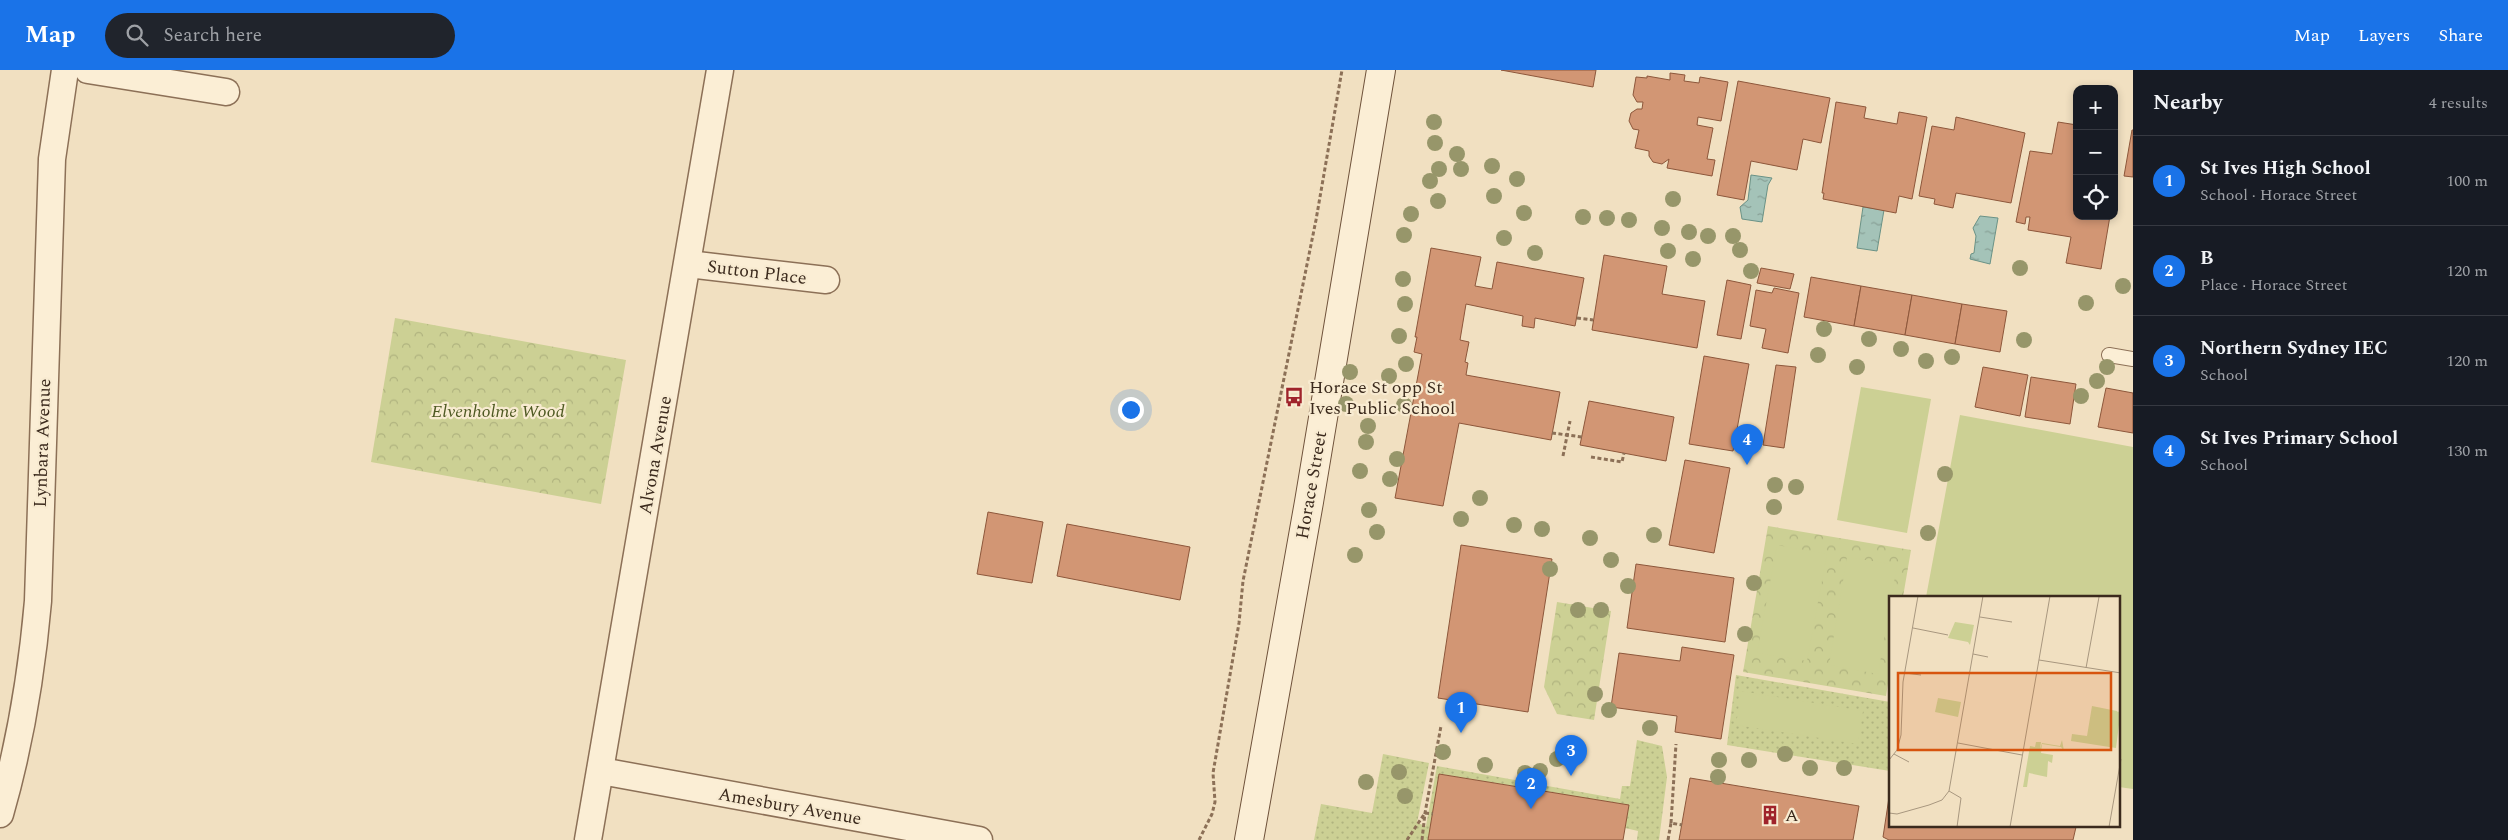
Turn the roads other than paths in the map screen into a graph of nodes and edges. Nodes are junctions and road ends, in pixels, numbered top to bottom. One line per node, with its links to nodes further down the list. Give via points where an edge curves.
1 (65, 70): 11 (street, Lynbara Avenue, via 52,159 35,636)
2 (88, 70): 5 (street)
3 (720, 70): 6 (street, Alvona Avenue)
4 (1381, 70): 14 (main road, Horace Street)
5 (226, 92)
6 (688, 264): 7 (street, Sutton Place); 10 (street, Alvona Avenue)
7 (826, 280)
8 (2109, 355): 9 (lane)
9 (2133, 359)
10 (601, 771): 12 (street, Alvona Avenue); 13 (street, Amesbury Avenue)
11 (0, 814)
12 (588, 840)
13 (980, 840)
14 (1249, 840)

